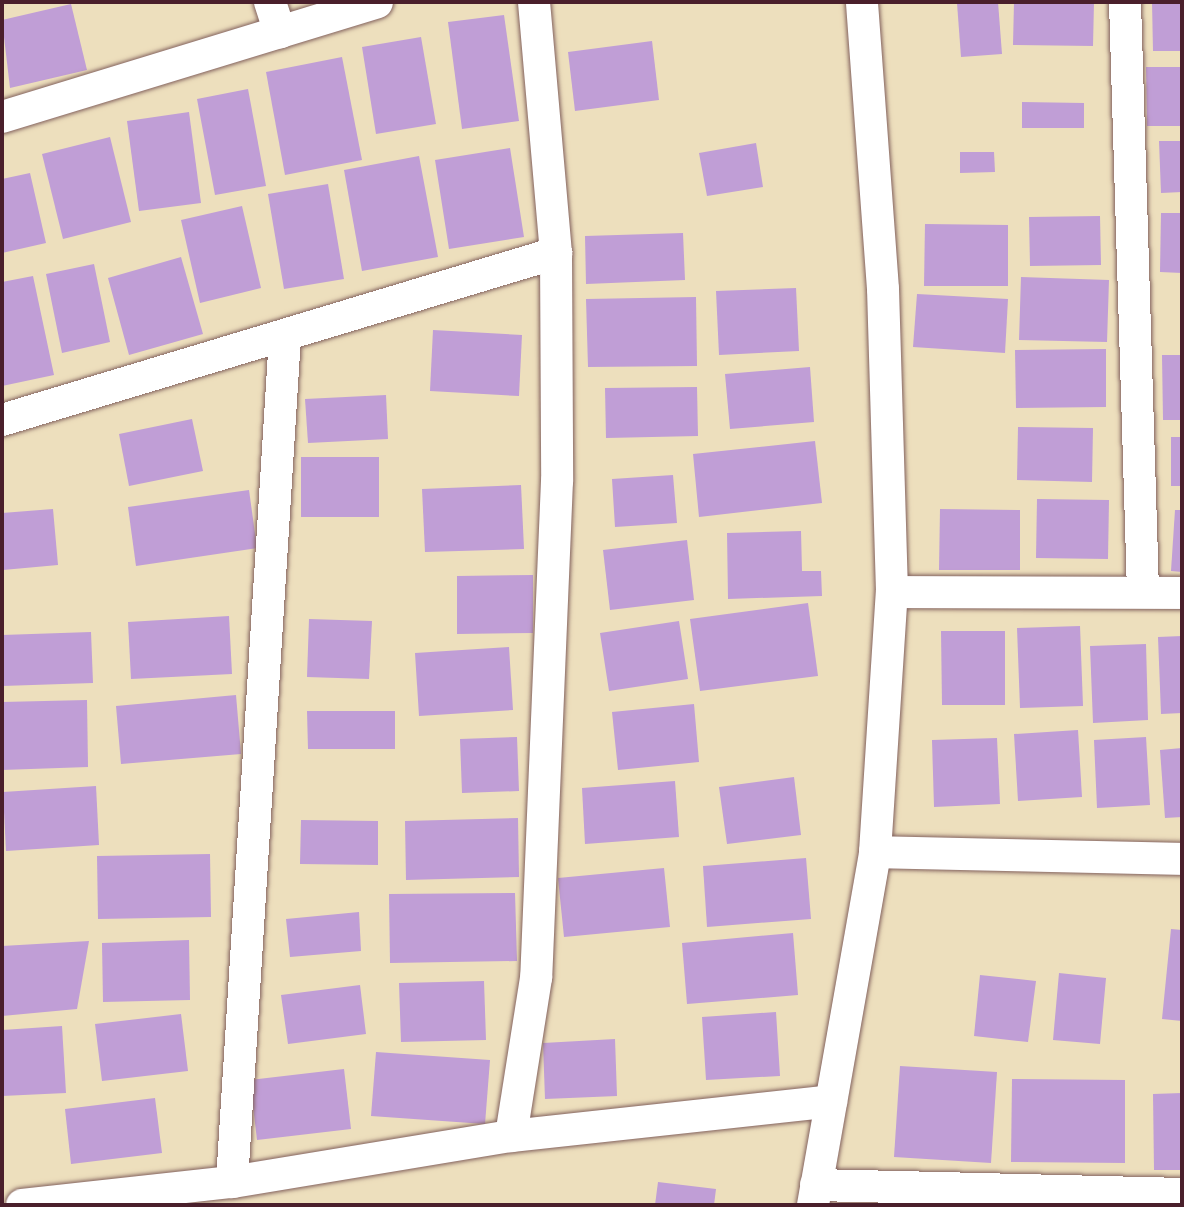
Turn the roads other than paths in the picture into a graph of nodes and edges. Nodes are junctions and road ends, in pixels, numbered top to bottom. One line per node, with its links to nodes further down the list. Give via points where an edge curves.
1 (270, 2): 6 (street)
2 (377, 2): 6 (street)
3 (534, 2): 8 (street)
4 (862, 2): 12 (street, via 883,289)
5 (1125, 2): 11 (street)
6 (280, 32): 7 (street)
7 (2, 117)
8 (556, 253): 9 (street); 17 (street, via 552,717 536,978)
9 (285, 337): 10 (street); 18 (street)
10 (2, 420)
11 (1143, 590): 12 (street); 13 (street)
12 (892, 592): 14 (street)
13 (1182, 593)
14 (875, 852): 15 (street); 16 (street)
15 (1182, 859)
16 (831, 1101): 17 (street); 20 (street)
17 (511, 1136): 18 (street)
18 (232, 1182): 22 (street)
19 (1182, 1194): 21 (street)
20 (814, 1195): 21 (street)
21 (1115, 1199)
22 (22, 1205)

